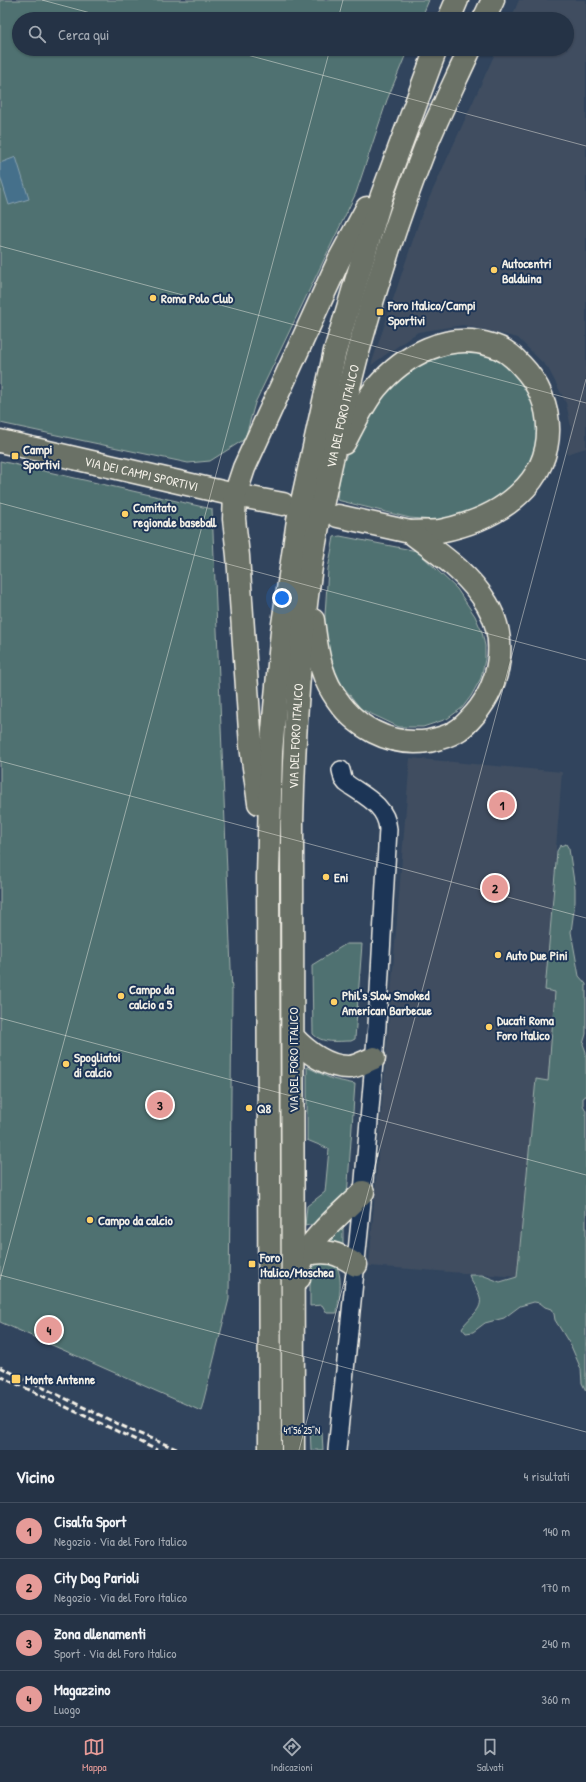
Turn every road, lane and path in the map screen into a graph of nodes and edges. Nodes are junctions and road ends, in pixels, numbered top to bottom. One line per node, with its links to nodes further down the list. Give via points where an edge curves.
1 (457, 0): 3 (main road)
2 (493, 0): 4 (main road)
3 (452, 12)
4 (487, 12)
5 (433, 56): 7 (main road, VIA DEL FORO ITALICO)
6 (467, 56): 9 (main road, VIA DEL FORO ITALICO, via 426,147 382,270 358,351)
7 (398, 152): 10 (main road, via 339,260 244,468); 16 (main road, VIA DEL FORO ITALICO, via 370,233 335,351 298,520 275,694)
8 (0, 441): 10 (main road, VIA DEI CAMPI SPORTIVI)
9 (325, 492): 13 (main road, via 333,467 364,404 396,368 414,356 448,342 472,341 501,349 518,361 530,374 544,400 549,433 541,466 524,490 494,513 439,531); 14 (main road, VIA DEL FORO ITALICO)
10 (235, 495): 11 (main road, VIA DEI CAMPI SPORTIVI); 16 (main road, via 234,519 251,746)
11 (283, 504)
12 (338, 516): 13 (main road)
13 (410, 532): 14 (main road, via 455,566 473,584 487,604 500,640 499,664 490,692 467,724 450,735 416,743 389,739 366,728 341,705 326,680 320,660 314,633)
14 (309, 577): 17 (main road, VIA DEL FORO ITALICO, via 293,760)
15 (341, 770): 18 (street, via 346,783 385,813 388,824)
16 (268, 877): 23 (main road, VIA DEL FORO ITALICO)
17 (293, 1036): 18 (main road, via 310,1053 339,1066 354,1066); 22 (main road, VIA DEL FORO ITALICO)
18 (374, 1058): 19 (street)
19 (363, 1192): 20 (main road); 21 (street)
20 (305, 1254): 21 (main road, via 320,1251 338,1253); 22 (main road, via 301,1263 298,1309)
21 (356, 1265): 25 (street)
22 (292, 1330): 24 (main road, VIA DEL FORO ITALICO)
23 (270, 1450)
24 (293, 1450)
25 (337, 1450)

